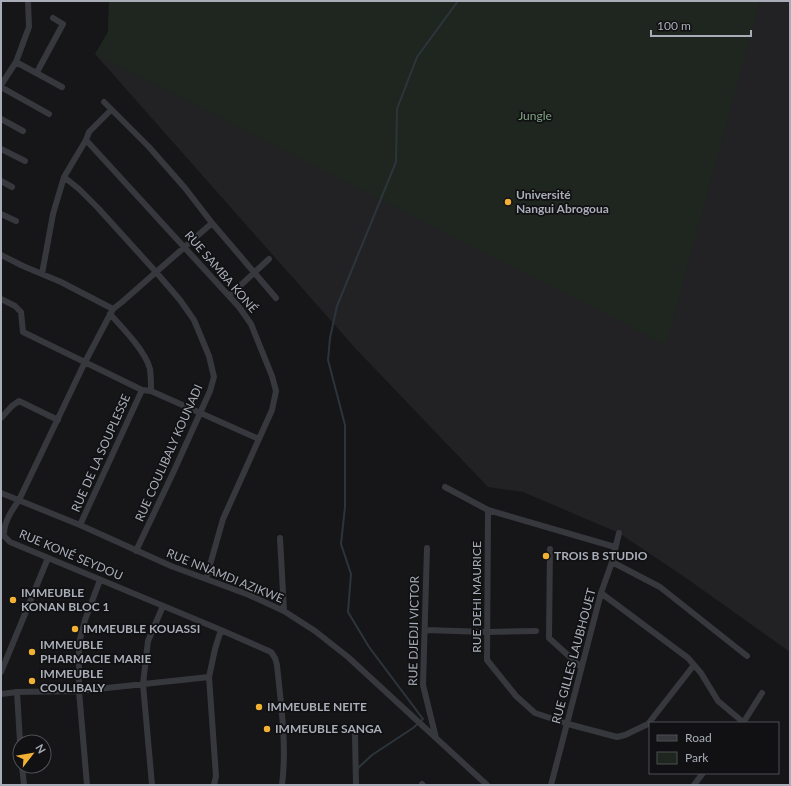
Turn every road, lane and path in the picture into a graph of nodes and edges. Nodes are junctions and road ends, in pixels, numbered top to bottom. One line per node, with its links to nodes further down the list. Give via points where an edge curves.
1 (28, 1): 3 (street, via 28,27)
2 (52, 18): 4 (street, via 63,24)
3 (16, 62): 4 (street); 5 (street)
4 (36, 72): 6 (street)
5 (1, 86): 9 (street)
6 (62, 87)
7 (104, 102): 8 (street)
8 (111, 110): 12 (street, via 89,132); 20 (street, via 185,188)
9 (49, 114)
10 (1, 119): 11 (street)
11 (23, 131)
12 (86, 140): 15 (street); 21 (street, RUE SAMBA KONÉ)
13 (1, 149): 14 (street)
14 (25, 161)
15 (64, 177): 24 (street, RUE COULIBALY KOUNADI, via 98,208); 26 (street, via 53,214)
16 (1, 181): 17 (street)
17 (12, 186)
18 (1, 214): 19 (street)
19 (16, 221)
20 (212, 224): 21 (street, RUE KONÉ SEYDOU); 25 (street)
21 (185, 247): 24 (street, RUE KONÉ SEYDOU); 27 (street, RUE SAMBA KONÉ)
22 (1, 255): 26 (street)
23 (269, 259): 25 (street)
24 (156, 272): 30 (street, RUE KONÉ SEYDOU); 34 (street, RUE COULIBALY KOUNADI, via 194,320 209,356 214,378)
25 (254, 273): 27 (street); 28 (street)
26 (42, 274): 30 (street)
27 (229, 296): 37 (street, RUE SAMBA KONÉ, via 251,324 276,391 272,410)
28 (276, 298)
29 (1, 299): 31 (street, via 21,312 22,332)
30 (111, 311): 31 (street, RUE KONÉ SEYDOU); 33 (street, via 147,362)
31 (85, 362): 32 (street); 36 (street, RUE KONÉ SEYDOU)
32 (142, 390): 33 (street); 42 (street, RUE DE LA SOUPLESSE)
33 (152, 391): 34 (street)
34 (200, 412): 37 (street); 48 (street, RUE COULIBALY KOUNADI)
35 (1, 418): 36 (street, via 19,401)
36 (58, 420): 40 (street, RUE KONÉ SEYDOU)
37 (259, 439): 51 (street, RUE SAMBA KONÉ, via 223,519)
38 (445, 487): 41 (street)
39 (1, 493): 40 (street, RUE NNAMDI AZIKWE)
40 (20, 500): 42 (street, RUE NNAMDI AZIKWE); 49 (street, RUE KONÉ SEYDOU, via 7,521 4,536 10,542)
41 (488, 510): 45 (street); 58 (street, RUE DEHI MAURICE)
42 (80, 526): 48 (street, RUE NNAMDI AZIKWE)
43 (619, 532): 45 (street, RUE GILLES LAUBHOUET)
44 (280, 538): 55 (street)
45 (616, 547): 50 (street, RUE GILLES LAUBHOUET)
46 (427, 548): 57 (street, RUE DJEDJI VICTOR)
47 (550, 549): 62 (street, via 549,638)
48 (136, 551): 51 (street, RUE NNAMDI AZIKWE)
49 (48, 558): 52 (street, RUE KONÉ SEYDOU); 63 (street)
50 (612, 562): 53 (street, RUE GILLES LAUBHOUET); 60 (street, via 660,587)
51 (206, 579): 55 (street, RUE NNAMDI AZIKWE)
52 (100, 580): 54 (street, RUE KONÉ SEYDOU); 66 (street, via 85,620 80,643)
53 (601, 593): 61 (street); 62 (street, RUE GILLES LAUBHOUET)
54 (163, 606): 56 (street, RUE KONÉ SEYDOU); 65 (street, via 148,641)
55 (284, 611): 77 (street, RUE NNAMDI AZIKWE, via 348,657)
56 (221, 630): 64 (street); 84 (street, RUE KONÉ SEYDOU, via 267,649 275,658 284,729)
57 (425, 630): 58 (street); 77 (street, RUE DJEDJI VICTOR, via 422,685)
58 (487, 632): 59 (street); 74 (street, RUE DEHI MAURICE, via 488,660 516,696 535,713)
59 (536, 632)
60 (747, 656)
61 (694, 665): 70 (street, RUE DEHI MAURICE); 71 (street, via 718,701)
62 (582, 667): 74 (street, RUE GILLES LAUBHOUET)
63 (1, 672)
64 (209, 678): 65 (street); 83 (street, via 216,776)
65 (143, 684): 66 (street); 82 (street)
66 (79, 691): 67 (street); 81 (street)
67 (16, 692): 69 (street); 75 (street)
68 (762, 693): 72 (street)
69 (1, 694)
70 (650, 722)
71 (742, 722)
72 (744, 722)
73 (649, 723): 74 (street, RUE DEHI MAURICE, via 617,737)
74 (568, 724): 87 (street, RUE GILLES LAUBHOUET)
75 (19, 734)
76 (355, 735): 85 (street)
77 (436, 738): 86 (street, RUE NNAMDI AZIKWE)
78 (23, 774): 80 (street)
79 (702, 774): 88 (street)
80 (24, 785)
81 (87, 785)
82 (152, 785)
83 (214, 785)
84 (282, 785)
85 (356, 785)
86 (487, 785)
87 (551, 785)
88 (694, 785)

